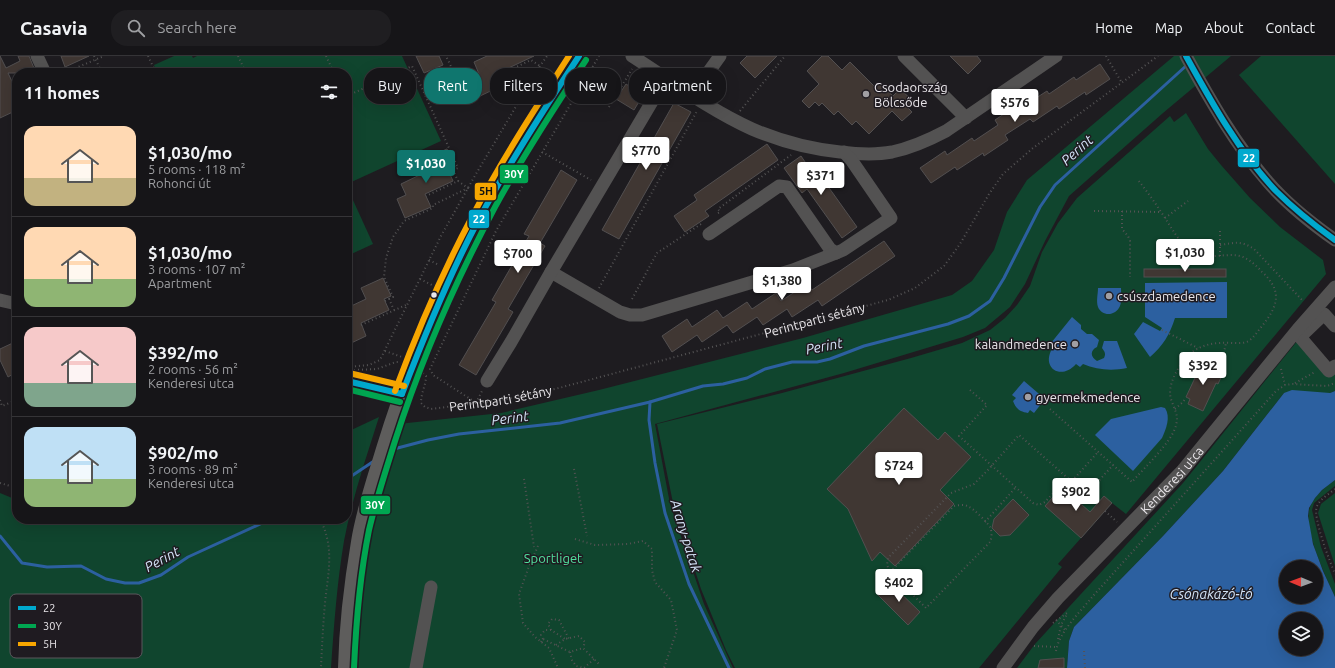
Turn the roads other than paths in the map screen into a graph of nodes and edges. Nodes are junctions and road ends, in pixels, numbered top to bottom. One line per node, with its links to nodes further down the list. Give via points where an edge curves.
1 (37, 56): 8 (street)
2 (579, 56): 26 (main road, via 542,112 477,223 448,282)
3 (720, 56): 10 (street)
4 (904, 56): 13 (street)
5 (1056, 56): 13 (street)
6 (1186, 56): 16 (street, via 1241,147 1268,183 1305,218)
7 (635, 58): 9 (street)
8 (43, 68)
9 (650, 68)
10 (713, 68)
11 (651, 104): 18 (street)
12 (708, 104): 14 (street, via 770,136 803,146)
13 (966, 118): 14 (street, via 926,141 891,152)
14 (844, 152): 17 (street, via 891,218)
15 (706, 228): 17 (street, via 779,186 787,187 830,249)
16 (1335, 240)
17 (836, 253): 18 (street, via 794,270 642,315 620,312)
18 (551, 272): 24 (street)
19 (1335, 287): 30 (street, Kenderesi utca, via 1182,471 1058,598)
20 (0, 300): 21 (street)
21 (12, 303)
22 (1335, 326): 23 (street, via 1324,314 1300,337 1329,371)
23 (1335, 366)
24 (487, 381)
25 (352, 382): 26 (street)
26 (402, 394): 28 (main road, via 370,493 358,549)
27 (430, 588): 29 (street)
28 (346, 668)
29 (416, 668)
30 (1002, 668)

